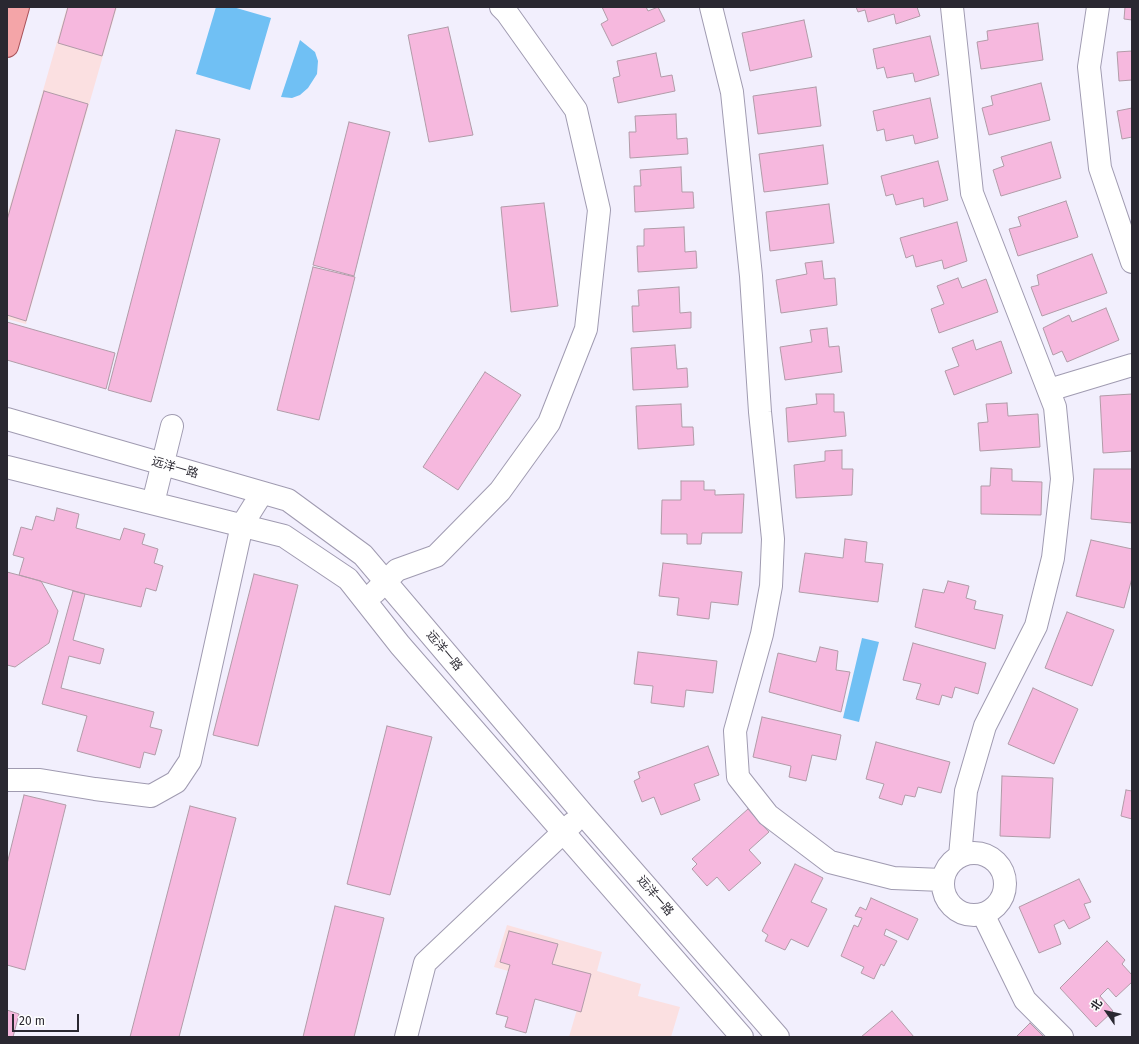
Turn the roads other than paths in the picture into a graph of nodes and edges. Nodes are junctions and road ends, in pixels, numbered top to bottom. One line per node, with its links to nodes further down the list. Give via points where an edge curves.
1 (18, 7): 6 (main road)
2 (501, 7): 17 (street, via 576,110 599,210 586,329 549,423 500,491 436,556)
3 (711, 7): 23 (street, via 732,92 751,276 760,412 773,539 771,586 762,634 736,731 738,777 768,815 830,862 893,878)
4 (952, 7): 9 (street, via 972,192)
5 (1098, 7): 7 (street, via 1089,67 1100,168)
6 (7, 46)
7 (1132, 262)
8 (1132, 365): 9 (street)
9 (1049, 390): 22 (street, via 1055,407 1062,480 1053,558 1036,626 985,726 966,791)
10 (7, 419): 12 (street, 远洋一路)
11 (172, 426): 12 (street)
12 (164, 465): 14 (street, 远洋一路); 15 (street)
13 (7, 466): 15 (street)
14 (262, 493): 16 (street); 17 (street, 远洋一路, via 288,500)
15 (153, 503): 16 (street)
16 (242, 525): 18 (street, via 284,536 348,578); 19 (street, via 190,761 176,782 151,796 40,780)
17 (392, 576): 18 (street); 20 (street, 远洋一路)
18 (365, 601): 21 (street, via 400,645)
19 (7, 780)
20 (583, 814): 21 (street); 27 (street, 远洋一路)
21 (563, 832): 25 (street, via 425,963); 26 (street)
22 (960, 856): 23 (street, via 951,861); 24 (street, via 970,853 986,855 998,864 1003,873 1004,893 992,910)
23 (942, 880): 24 (street, via 946,900 953,908 962,914)
24 (983, 914): 28 (street, via 1025,1000)
25 (406, 1037)
26 (742, 1037)
27 (778, 1037)
28 (1062, 1037)

